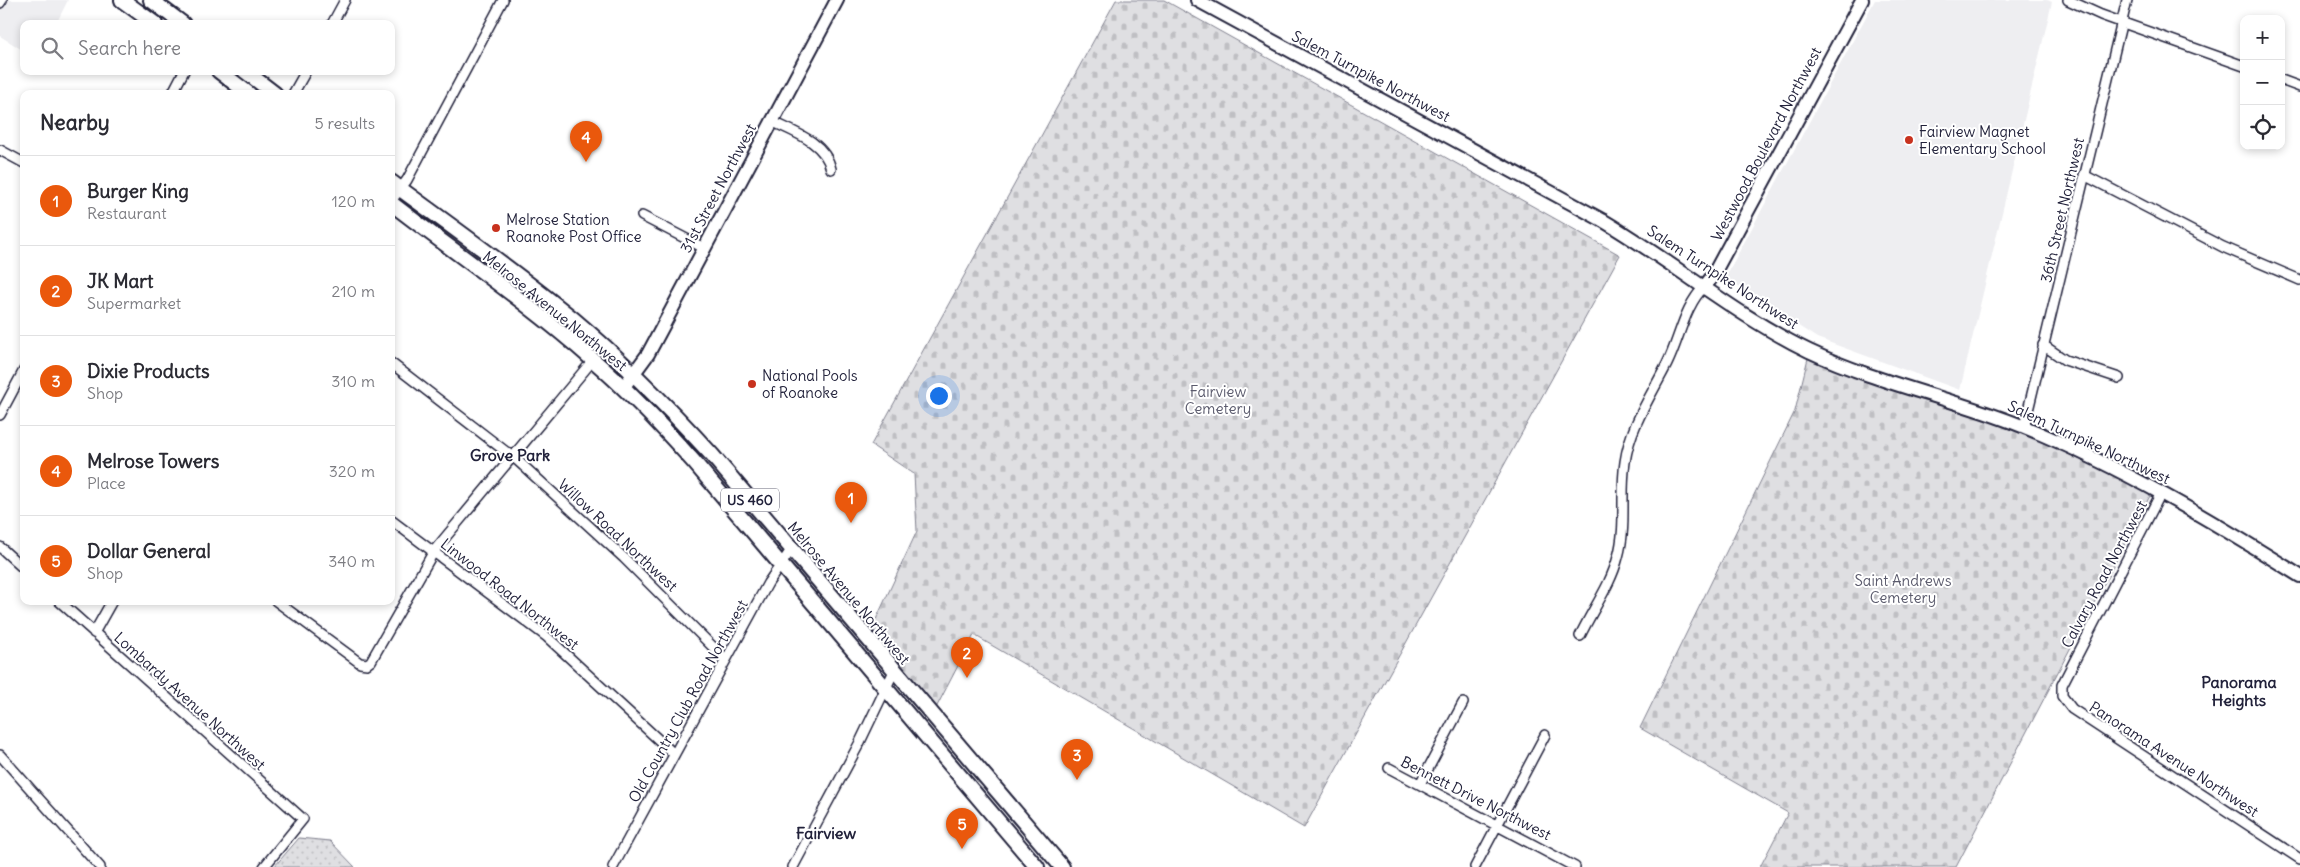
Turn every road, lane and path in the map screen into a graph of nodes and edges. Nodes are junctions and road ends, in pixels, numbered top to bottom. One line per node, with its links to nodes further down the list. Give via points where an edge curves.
1 (122, 0): 10 (main road)
2 (151, 0): 11 (main road)
3 (345, 0): 12 (street)
4 (503, 0): 30 (street)
5 (837, 0): 25 (street, 31st Street Northwest)
6 (1197, 0): 35 (street, Salem Turnpike Northwest, via 1602,220)
7 (1862, 0): 35 (street, Westwood Boulevard Northwest)
8 (2068, 0): 13 (street)
9 (2127, 0): 13 (street, 36th Street Northwest)
10 (150, 20)
11 (178, 20)
12 (334, 20)
13 (2122, 23): 14 (street); 29 (street, 36th Street Northwest)
14 (2240, 65)
15 (182, 75): 21 (street)
16 (224, 75): 22 (main road)
17 (250, 75): 23 (main road)
18 (304, 75): 24 (street)
19 (2285, 81): 20 (street)
20 (2300, 87)
21 (174, 90)
22 (244, 90)
23 (270, 90)
24 (296, 90)
25 (771, 121): 28 (street, via 814,144 824,153); 33 (street, 31st Street Northwest)
26 (0, 150): 27 (street)
27 (20, 161)
28 (831, 169)
29 (2084, 175): 34 (street, via 2224,247); 36 (street, 36th Street Northwest)
30 (396, 185): 39 (main road, Melrose Avenue Northwest / US 460, via 552,303)
31 (395, 205): 37 (main road, Melrose Avenue Northwest / US 460)
32 (642, 216): 33 (street)
33 (704, 248): 39 (street, 31st Street Northwest, via 648,354)
34 (2300, 280)
35 (1705, 286): 44 (street, Salem Turnpike Northwest, via 1809,351); 58 (street, Westwood Boulevard Northwest, via 1692,301 1667,364 1629,441 1623,477 1623,525 1618,559)
36 (2043, 346): 41 (street, via 2071,363); 44 (street, 36th Street Northwest)
37 (593, 360): 42 (main road, Melrose Avenue Northwest / US 460); 45 (street)
38 (395, 366): 45 (street, Willow Road Northwest)
39 (634, 374): 42 (street, 31st Street Northwest); 49 (main road, Melrose Avenue Northwest / US 460, via 712,455)
40 (20, 378): 43 (street)
41 (2119, 378)
42 (623, 388): 51 (main road, Melrose Avenue Northwest / US 460, via 688,456)
43 (0, 415)
44 (2024, 427): 46 (street, Salem Turnpike Northwest)
45 (514, 457): 50 (street); 59 (street, Willow Road Northwest, via 631,564)
46 (2162, 493): 53 (street, Salem Turnpike Northwest); 60 (street, Calvary Road Northwest)
47 (395, 523): 50 (street, Linwood Road Northwest)
48 (0, 547): 52 (street)
49 (791, 550): 51 (street, Old Country Club Road Northwest); 61 (main road, Melrose Avenue Northwest / US 460)
50 (434, 551): 56 (street, via 367,664 360,663); 65 (street, Linwood Road Northwest, via 547,637)
51 (780, 564): 59 (street, Old Country Club Road Northwest); 62 (main road, Melrose Avenue Northwest / US 460)
52 (20, 565)
53 (2300, 576)
54 (63, 605): 57 (street, Lombardy Avenue Northwest)
55 (110, 605): 57 (street)
56 (281, 605)
57 (94, 633): 72 (street, Lombardy Avenue Northwest, via 303,819)
58 (1580, 636)
59 (726, 660): 65 (street, Old Country Club Road Northwest)
60 (2071, 667): 70 (street, Panorama Avenue Northwest, via 2061,691 2072,709)
61 (894, 671): 62 (street); 76 (main road, Melrose Avenue Northwest / US 460)
62 (886, 689): 74 (street); 75 (main road, Melrose Avenue Northwest / US 460)
63 (1463, 702): 68 (street)
64 (1546, 735): 69 (street)
65 (674, 754): 73 (street, Old Country Club Road Northwest)
66 (0, 755): 71 (street)
67 (1389, 768): 68 (street, Bennett Drive Northwest)
68 (1420, 784): 69 (street, Bennett Drive Northwest)
69 (1497, 824): 77 (street); 78 (street, Bennett Drive Northwest)
70 (2300, 859)
71 (100, 867)
72 (264, 867)
73 (613, 867)
74 (793, 867)
75 (1037, 867)
76 (1062, 867)
77 (1475, 867)
78 (1575, 867)

